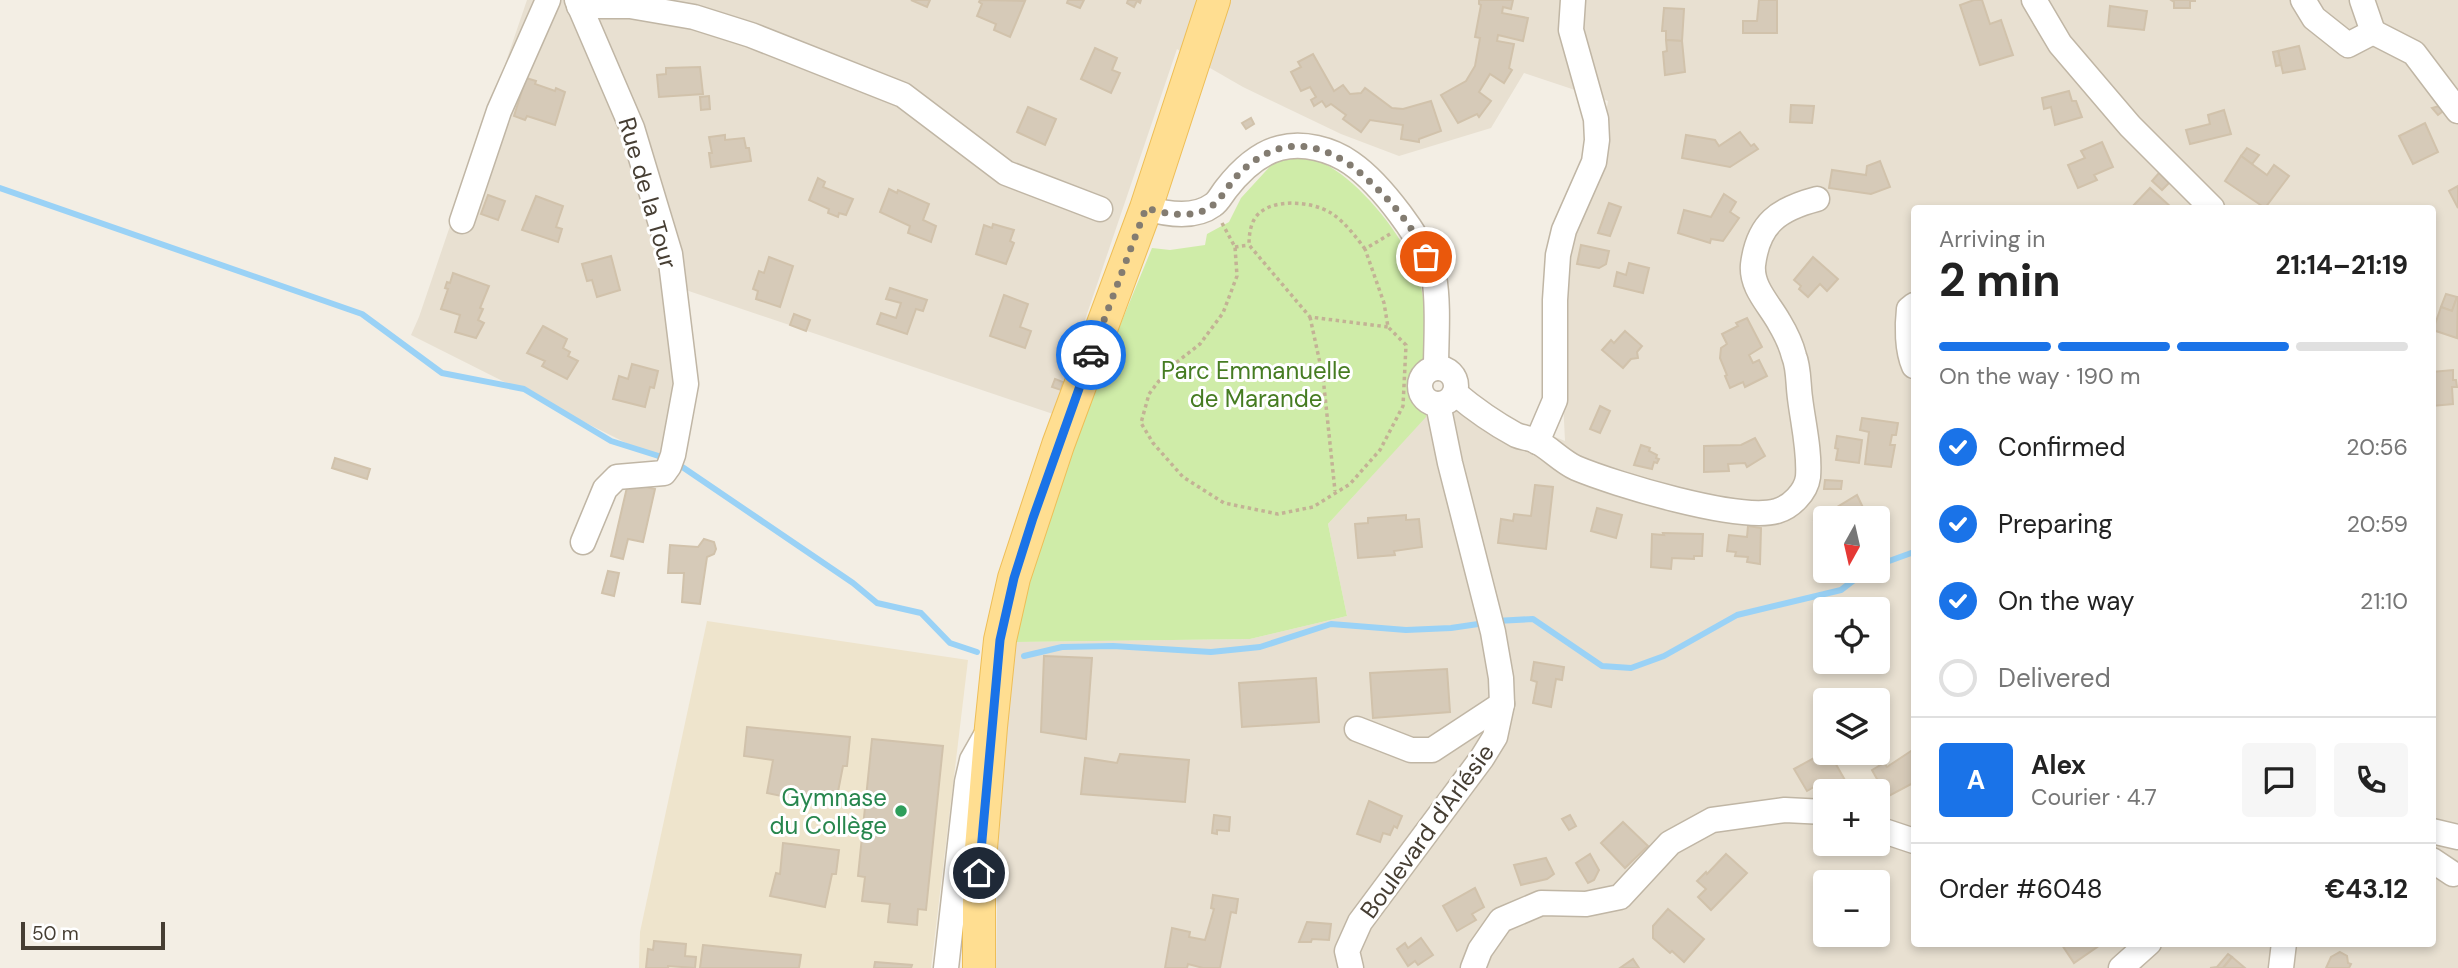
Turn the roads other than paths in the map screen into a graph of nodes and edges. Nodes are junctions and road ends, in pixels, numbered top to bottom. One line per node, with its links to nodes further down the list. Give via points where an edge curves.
1 (548, 0): 14 (street, via 499,111)
2 (1214, 0): 12 (main road)
3 (1573, 0): 18 (street, via 1571,30 1596,119 1597,140 1594,162 1558,255 1555,400)
4 (2034, 0): 11 (street, via 2060,44 2130,126)
5 (2303, 0): 8 (street, via 2314,18 2348,45)
6 (2362, 0): 8 (street)
7 (578, 3): 13 (street, Rue de la Tour, via 694,17 751,34 903,95 1006,173); 19 (street, Rue de la Tour, via 632,128 670,254 686,384 671,460 664,473 617,477 606,489)
8 (2373, 32): 9 (street, via 2414,53)
9 (2458, 111)
10 (1817, 199): 18 (street, via 1774,217 1757,242 1753,268 1756,287 1795,357 1808,480 1793,503 1776,511 1749,512 1658,495 1577,468)
11 (2209, 205)
12 (1146, 208): 17 (street, via 1186,214 1213,205 1258,157 1280,148 1307,145 1351,163 1418,237 1434,277 1436,368 1447,369 1456,382); 21 (main road, via 1014,578 1000,640)
13 (1100, 209)
14 (462, 221)
15 (1911, 307): 16 (street)
16 (1911, 350)
17 (1446, 398): 18 (street); 20 (street, Boulevard d'Arlésie, via 1450,463 1491,625)
18 (1537, 442)
19 (583, 542)
20 (1502, 704): 22 (street, via 1432,750 1411,750); 34 (street, Boulevard d'Arlésie, via 1495,737 1482,758 1360,922 1347,951)
21 (991, 727): 32 (street, via 972,760 967,782); 33 (main road, via 979,873)
22 (1357, 729)
23 (1813, 811): 35 (street, via 1786,810 1712,820 1670,843 1620,897 1586,904 1541,902 1501,919)
24 (2436, 832): 26 (street)
25 (1890, 833): 27 (street)
26 (2458, 837)
27 (1911, 840)
28 (2436, 863): 29 (street)
29 (2453, 874)
30 (2145, 947): 36 (street)
31 (2284, 947): 37 (street)
32 (946, 968)
33 (979, 968)
34 (1351, 968)
35 (1473, 968)
36 (2121, 968)
37 (2281, 968)

